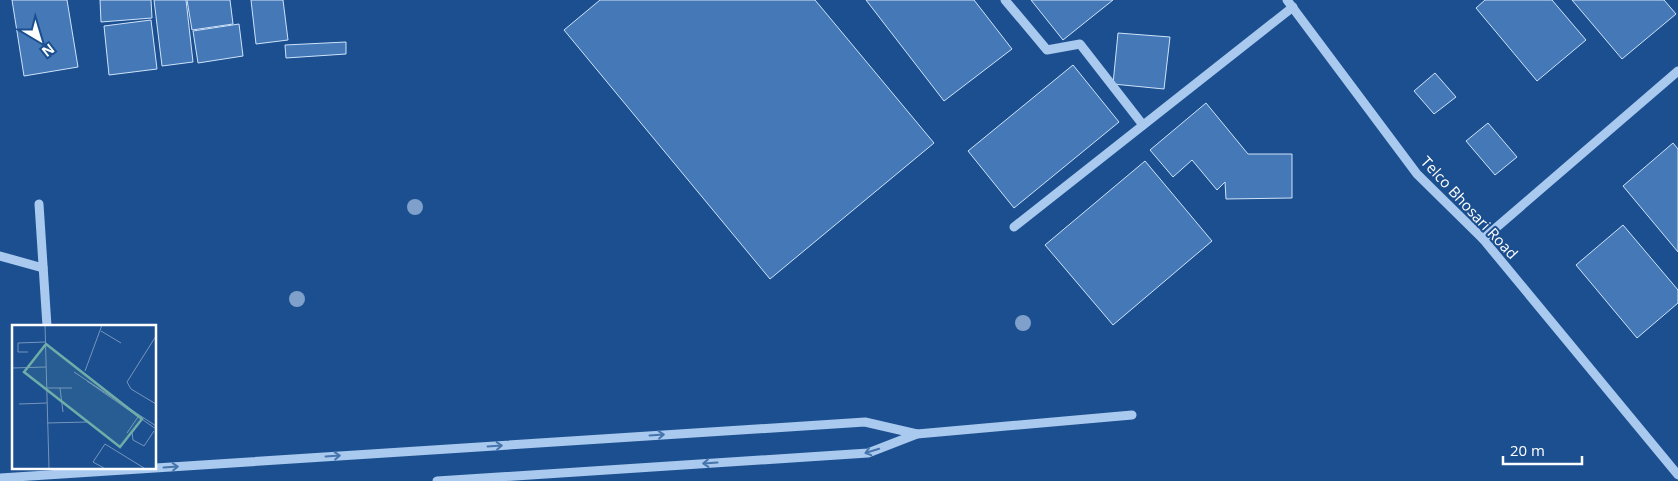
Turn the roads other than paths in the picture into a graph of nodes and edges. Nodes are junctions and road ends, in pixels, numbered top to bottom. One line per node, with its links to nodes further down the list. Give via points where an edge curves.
1 (1005, 0): 4 (street, via 1047,50 1080,44)
2 (1290, 4): 4 (street); 7 (street, Telco Bhosari Road, via 1417,174)
3 (1678, 71): 7 (street)
4 (1143, 125): 6 (street)
5 (39, 204): 9 (street)
6 (1014, 227)
7 (1483, 239): 16 (street, Telco Bhosari Road)
8 (0, 256): 9 (street)
9 (43, 268): 10 (street)
10 (47, 325)
11 (1132, 415): 12 (street)
12 (917, 434): 13 (street, one-way to 12, via 864,422); 18 (street, one-way to 18, via 868,453)
13 (156, 465)
14 (110, 468): 15 (street, one-way to 14)
15 (61, 471): 17 (street)
16 (1678, 475)
17 (0, 478)
18 (437, 481)

